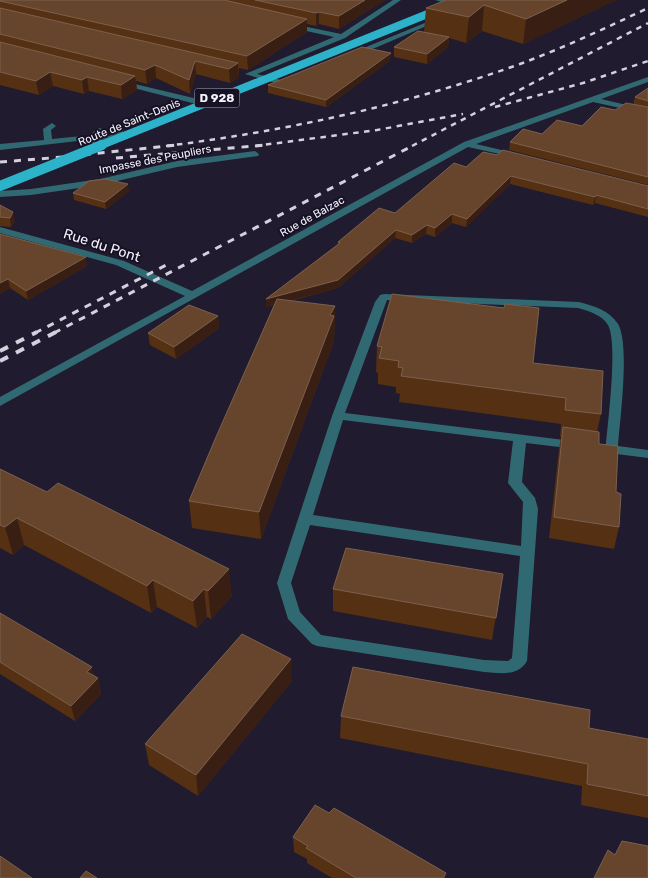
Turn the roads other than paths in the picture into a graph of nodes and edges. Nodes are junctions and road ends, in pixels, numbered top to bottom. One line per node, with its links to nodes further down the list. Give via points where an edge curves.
1 (398, 0): 5 (street)
2 (435, 11): 24 (main road, Route de Saint-Denis / D 928, bridge)
3 (448, 14): 6 (street)
4 (287, 24): 5 (street)
5 (342, 36): 8 (street)
6 (345, 57)
7 (239, 72): 8 (street, Route de Saint-Denis)
8 (249, 74): 10 (street, Route de Saint-Denis)
9 (300, 76): 10 (street, Route de Saint-Denis, via 282,83)
10 (263, 78): 14 (street, Route de Saint-Denis)
11 (648, 79): 13 (street, Rue de Balzac)
12 (116, 81): 14 (street)
13 (592, 99): 15 (street); 20 (street, Rue de Balzac)
14 (203, 103): 18 (street, Route de Saint-Denis, via 110,139)
15 (648, 112)
16 (52, 126): 19 (street, via 47,129)
17 (102, 130): 18 (street)
18 (86, 139): 19 (street, Route de Saint-Denis)
19 (48, 142): 21 (street, Route de Saint-Denis)
20 (467, 144): 23 (street); 27 (street, Rue de Balzac)
21 (0, 147)
22 (255, 154): 25 (street, Impasse des Peupliers, via 177,164 100,182)
23 (528, 160)
24 (0, 186)
25 (0, 194)
26 (0, 230): 27 (street, Rue du Pont, via 120,263)
27 (192, 295): 28 (street, Rue de Balzac)
28 (0, 402)
29 (338, 416): 30 (street); 31 (street, via 384,296 579,305 607,316 617,335); 33 (street)
30 (520, 438): 31 (street); 34 (street, via 515,483 530,501)
31 (612, 449): 32 (street)
32 (648, 454)
33 (304, 519): 34 (street); 34 (street, via 284,583 293,615 317,640 484,666 511,667 519,661)
34 (528, 552)

